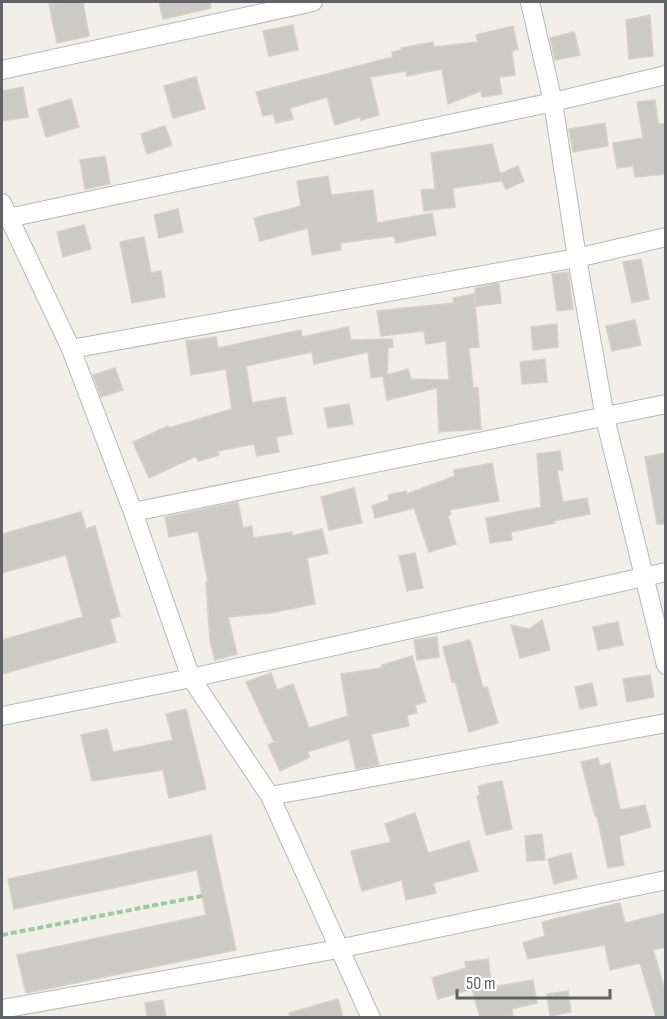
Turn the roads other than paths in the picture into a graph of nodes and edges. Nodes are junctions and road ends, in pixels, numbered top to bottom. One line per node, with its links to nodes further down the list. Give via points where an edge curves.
1 (313, 2): 3 (street)
2 (530, 2): 5 (street)
3 (2, 70)
4 (666, 75): 5 (street)
5 (553, 102): 6 (street); 8 (street)
6 (5, 210): 9 (street)
7 (666, 237): 8 (street)
8 (577, 258): 9 (street); 11 (street)
9 (71, 348): 12 (street)
10 (666, 404): 11 (street)
11 (605, 418): 12 (street); 14 (street)
12 (133, 512): 16 (street)
13 (666, 572): 14 (street)
14 (644, 578): 15 (street); 16 (street)
15 (666, 665)
16 (191, 678): 17 (street); 19 (street)
17 (2, 716)
18 (666, 723): 19 (street)
19 (270, 796): 21 (street)
20 (666, 880): 21 (street)
21 (338, 949): 22 (street); 23 (street)
22 (2, 1009)
23 (371, 1017)

